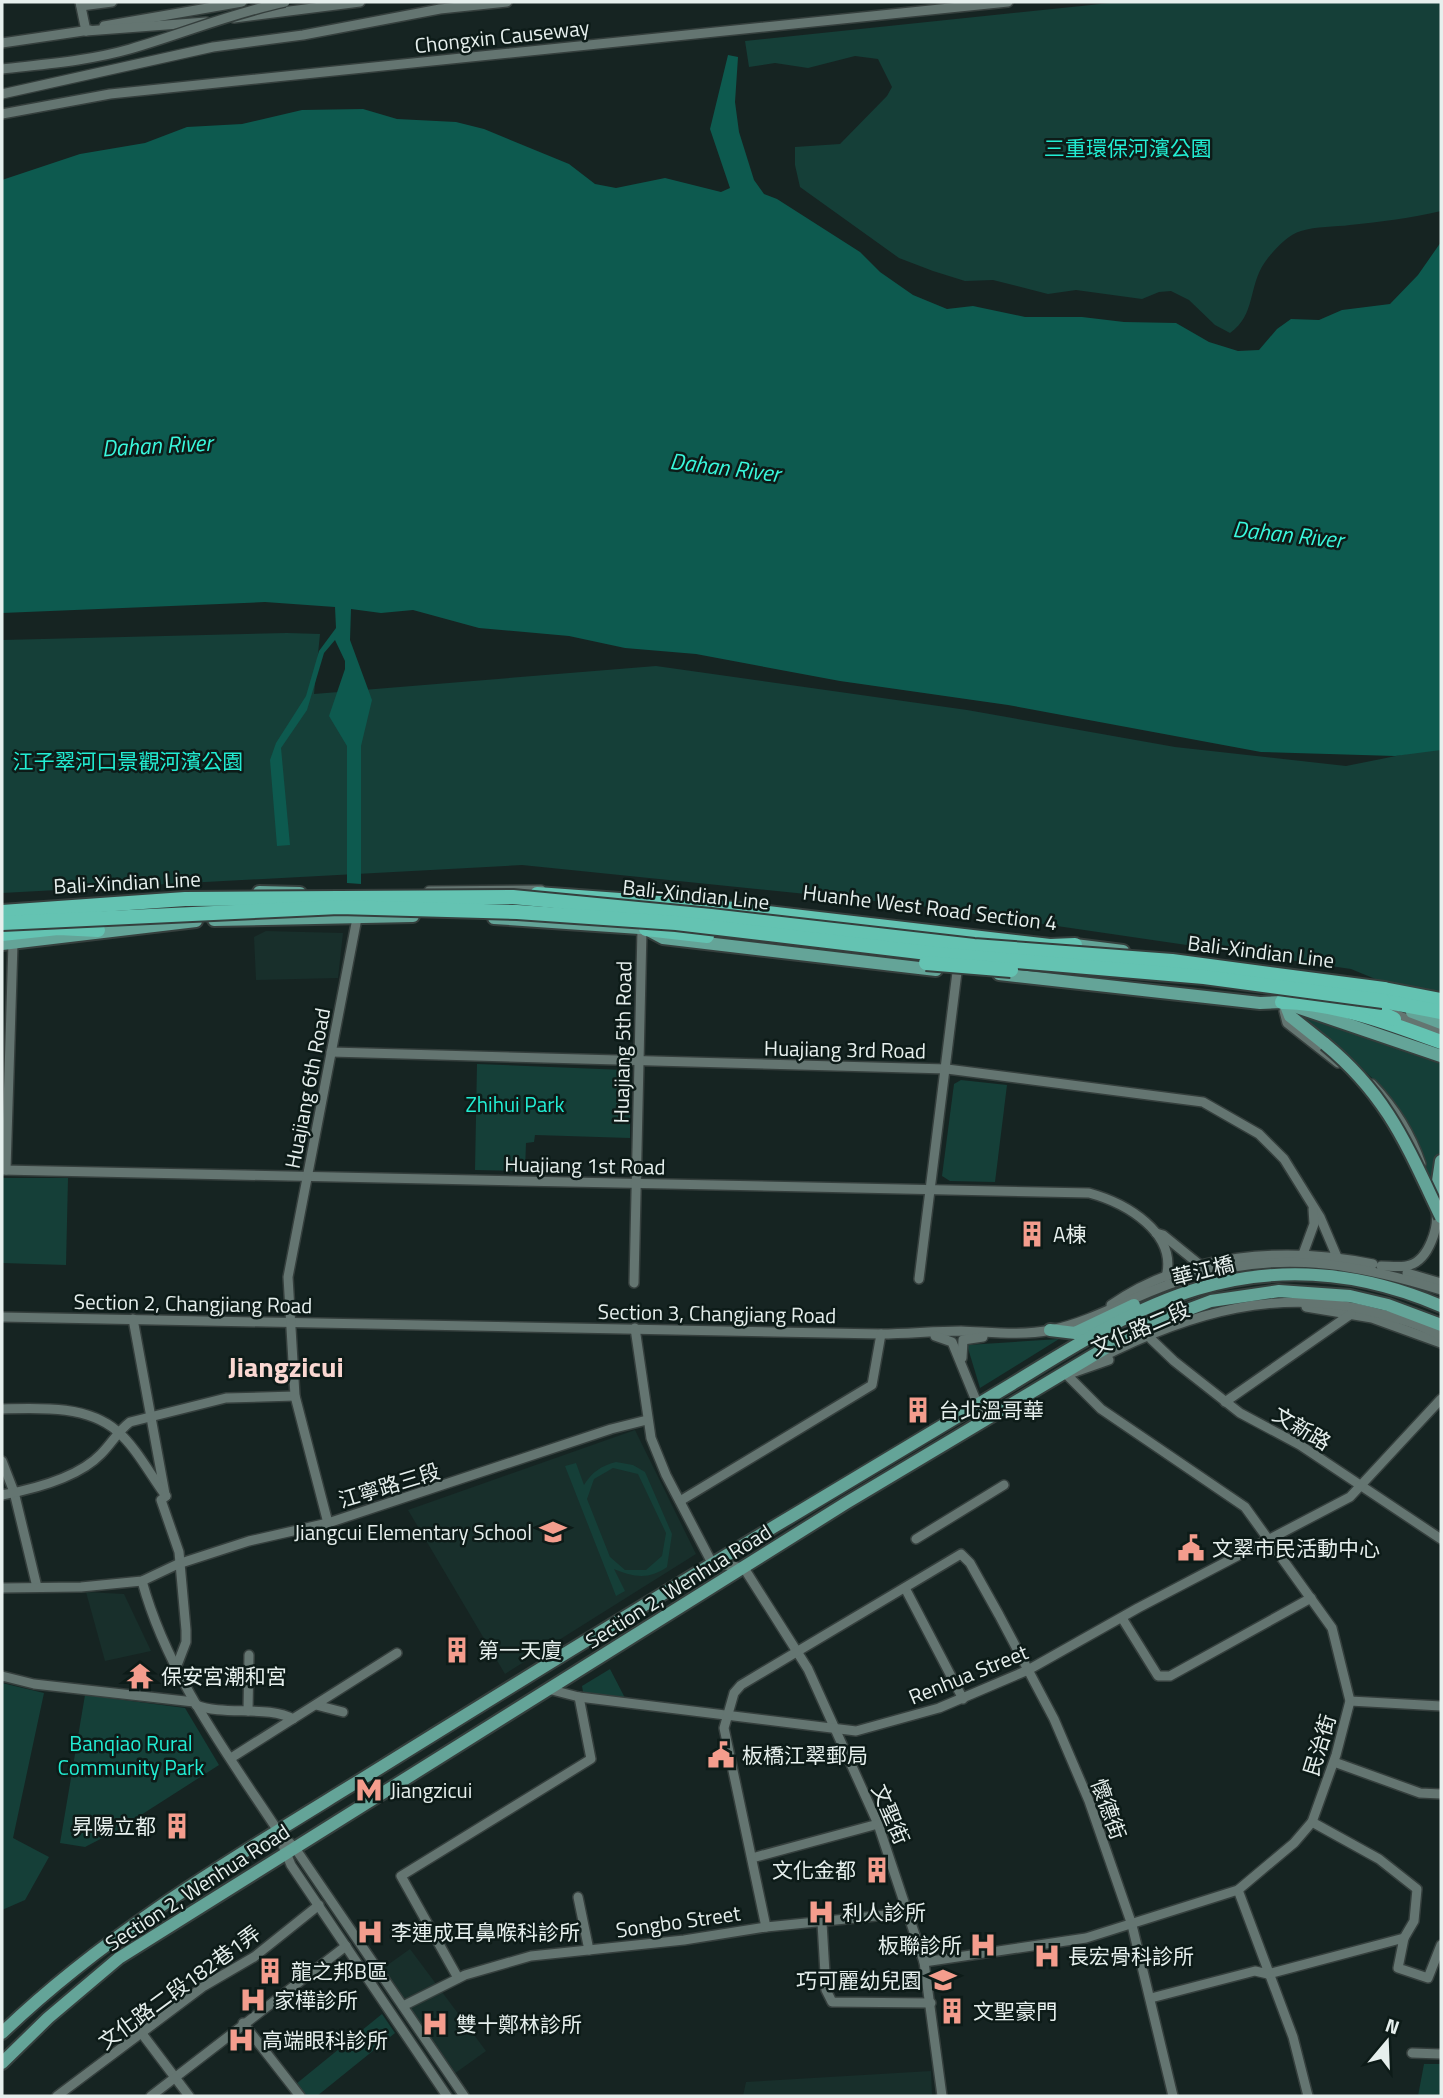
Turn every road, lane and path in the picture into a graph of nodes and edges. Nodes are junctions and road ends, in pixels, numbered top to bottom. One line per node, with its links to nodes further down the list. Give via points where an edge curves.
1 (112, 2): 7 (street)
2 (242, 2): 8 (street)
3 (285, 2): 10 (street, bridge, via 128,49)
4 (360, 2): 8 (street, via 183,25)
5 (507, 2): 11 (street, via 213,47)
6 (1008, 2): 12 (street, Chongxin Causeway, via 110,94)
7 (80, 4): 8 (street)
8 (86, 31): 9 (street)
9 (2, 43)
10 (2, 69)
11 (2, 94)
12 (2, 114)
13 (160, 897): 14 (main road, Huanhe West Road Section 4, via 280,891); 16 (street, Huanhe West Road Section 4); 17 (main road, Huanhe West Road Section 4)
14 (358, 897): 18 (street, Huajiang 6th Road); 24 (street, Huanhe West Road Section 4, via 399,891 514,888 644,895); 28 (main road, Huanhe West Road Section 4, via 643,915 1172,966)
15 (513, 897): 16 (highway, Bali-Xindian Line, bridge, via 185,899); 24 (highway, bridge, via 540,893 623,898 1050,946); 33 (highway, Bali-Xindian Line, bridge, via 974,946 1172,961)
16 (2, 911)
17 (102, 912): 19 (main road, Huanhe West Road Section 4); 20 (main road, Huanhe West Road Section 4)
18 (358, 916): 20 (main road, Huanhe West Road Section 4); 21 (main road, Huanhe West Road Section 4, via 463,915); 37 (street, Huajiang 6th Road)
19 (2, 922): 27 (highway, Bali-Xindian Line, bridge, via 339,907 517,912 676,923 936,954)
20 (180, 922): 22 (main road, Huanhe West Road Section 4)
21 (644, 929): 25 (main road, Huanhe West Road Section 4, via 663,938); 26 (main road, Huanhe West Road Section 4, via 678,926 909,953 923,960); 27 (highway, bridge, via 963,967); 39 (street, Huajiang 5th Road)
22 (98, 930): 23 (main road, Huanhe West Road Section 4, via 61,938); 23 (highway, via 58,928 24,932)
23 (5, 940): 41 (street)
24 (1075, 945): 28 (main road, Huanhe West Road Section 4, via 1258,970)
25 (957, 972): 26 (main road, Huanhe West Road Section 4); 40 (street)
26 (989, 972): 30 (main road, Huanhe West Road Section 4)
27 (1250, 982): 33 (highway, Bali-Xindian Line, bridge)
28 (1283, 984): 30 (main road); 31 (main road, Huanhe West Road Section 4)
29 (1441, 1000): 33 (highway)
30 (1282, 1002): 33 (highway); 38 (main road, Huanhe West Road Section 4); 48 (main road, bridge, via 1290,1016 1372,1088 1416,1160); 48 (street, via 1350,1060 1389,1102 1416,1147)
31 (1363, 1004): 33 (highway); 34 (main road, Huanhe West Road Section 4, via 1383,1003)
32 (1441, 1012): 33 (highway)
33 (1386, 1013): 35 (highway); 36 (highway)
34 (1441, 1023)
35 (1441, 1034)
36 (1441, 1044)
37 (331, 1052): 39 (street, Huajiang 3rd Road); 44 (street, Huajiang 6th Road)
38 (1441, 1056)
39 (640, 1062): 40 (street, Huajiang 3rd Road); 45 (street, Huajiang 5th Road)
40 (947, 1069): 46 (street); 47 (street, Huajiang 3rd Road, via 1203,1102 1259,1134 1284,1159)
41 (6, 1071): 43 (street)
42 (1441, 1161): 48 (main road)
43 (4, 1170): 44 (street, Huajiang 1st Road)
44 (309, 1176): 45 (street, Huajiang 1st Road); 65 (street, Huajiang 6th Road, via 288,1277)
45 (636, 1184): 46 (street, Huajiang 1st Road); 57 (street, Huajiang 5th Road)
46 (930, 1190): 49 (street, Huajiang 1st Road, via 1089,1193 1131,1210); 56 (street)
47 (1312, 1204): 50 (street, via 1314,1224); 51 (street, Huajiang 3rd Road)
48 (1440, 1215): 53 (street, via 1418,1260 1410,1266)
49 (1156, 1233): 52 (street, Huajiang 1st Road); 55 (street, Huajiang 1st Road, via 1170,1258)
50 (1303, 1254): 51 (street, 文化路二段); 52 (street, 文化路二段)
51 (1337, 1257): 53 (street, 文化路二段)
52 (1200, 1265): 55 (street, 文化路二段)
53 (1381, 1266): 58 (street, 文化路二段)
54 (1298, 1274): 60 (main road, 華江橋, via 1357,1278); 69 (main road, via 1276,1268 1222,1275 1168,1290 1075,1333); 78 (main road, 華江橋, via 1240,1279 1172,1297)
55 (1166, 1277): 62 (street, 文化路二段, via 1139,1287)
56 (919, 1279)
57 (634, 1283)
58 (1441, 1283)
59 (1441, 1290): 62 (street, via 1381,1271 1335,1264 1256,1264 1194,1276)
60 (1439, 1305)
61 (1351, 1314): 74 (street, 文化路二段, via 1291,1307 1237,1312); 75 (street, 文化路二段, via 1400,1326); 81 (street)
62 (1094, 1315): 69 (street, Section 3, Changjiang Road)
63 (2, 1317): 64 (street, Section 2, Changjiang Road)
64 (133, 1319): 65 (street, Section 2, Changjiang Road); 84 (street)
65 (290, 1322): 66 (street, Section 2, Changjiang Road); 79 (street, Huajiang 6th Road)
66 (383, 1324): 68 (street, Section 3, Changjiang Road)
67 (1433, 1324): 73 (street); 77 (main road, Section 2, Wenhua Road, via 1350,1296 1279,1291 1243,1295 1181,1310 1139,1328)
68 (635, 1328): 71 (street, Section 3, Changjiang Road); 86 (street)
69 (1050, 1330): 72 (street, Section 3, Changjiang Road)
70 (923, 1333): 71 (street, Section 3, Changjiang Road); 72 (street, Section 3, Changjiang Road); 76 (street, via 949,1338)
71 (881, 1334): 94 (street, via 872,1385)
72 (1007, 1334): 76 (street, via 965,1338)
73 (1441, 1336)
74 (1151, 1339): 77 (street, 文化路二段, via 1094,1367); 81 (street, 文新路)
75 (1441, 1343)
76 (962, 1360): 82 (street)
77 (1062, 1375): 85 (main road, Section 2, Wenhua Road); 98 (street, 民治街, via 1137,1436 1245,1507)
78 (999, 1391): 82 (main road, Section 2, Wenhua Road)
79 (295, 1396): 84 (street, via 226,1398); 95 (street, Huajiang 6th Road)
80 (1441, 1399): 90 (street, Renhua Street)
81 (1225, 1402): 90 (street, 文新路)
82 (977, 1404): 85 (street); 99 (main road, Section 2, Wenhua Road)
83 (2, 1409): 87 (street, via 81,1413)
84 (150, 1415): 87 (street); 93 (street)
85 (988, 1418): 101 (main road, Section 2, Wenhua Road)
86 (647, 1420): 94 (street); 95 (street, 江寧路三段)
87 (118, 1431): 91 (street, via 89,1464 74,1473); 93 (street)
88 (2, 1461): 91 (street)
89 (1004, 1485): 96 (street)
90 (1360, 1486): 97 (street, 文新路); 98 (street, Renhua Street, via 1350,1497)
91 (14, 1492): 92 (street); 103 (street)
92 (2, 1495)
93 (166, 1496): 100 (street, via 161,1500 179,1552)
94 (680, 1502): 99 (street)
95 (328, 1523): 100 (street, 江寧路三段)
96 (916, 1539)
97 (1441, 1539)
98 (1270, 1540): 106 (street, 民治街); 107 (street, Renhua Street)
99 (712, 1563): 101 (street); 131 (main road, Section 2, Wenhua Road)
100 (178, 1564): 102 (street, 江寧路三段); 111 (street, via 186,1642)
101 (744, 1568): 109 (street, 文聖街); 114 (main road, Section 2, Wenhua Road)
102 (142, 1581): 103 (street, 江寧路三段); 111 (street, via 152,1617)
103 (37, 1587): 104 (street, 江寧路三段)
104 (2, 1588)
105 (905, 1588): 109 (street); 112 (street, 懷德街, via 961,1554); 116 (street)
106 (1311, 1598): 107 (street, via 1170,1676 1158,1676); 117 (street, 民治街, via 1332,1628)
107 (1122, 1618): 112 (street, Renhua Street)
108 (397, 1653): 119 (street)
109 (799, 1653): 123 (street, via 741,1685); 125 (street, 文聖街)
110 (249, 1655): 121 (street)
111 (176, 1668): 118 (street)
112 (1028, 1670): 116 (street, Renhua Street); 139 (street, 懷德街, via 1086,1793)
113 (2, 1676): 118 (street)
114 (548, 1689): 115 (street, Renhua Street); 132 (main road, Section 2, Wenhua Road)
115 (579, 1697): 123 (street, Renhua Street); 147 (street, via 591,1759 401,1877)
116 (962, 1699): 125 (street, Renhua Street, via 884,1726)
117 (1350, 1701): 120 (street); 127 (street, 民治街)
118 (195, 1704): 121 (street, via 210,1711); 126 (street)
119 (316, 1704): 122 (street); 124 (street)
120 (1441, 1706)
121 (248, 1711): 124 (street)
122 (343, 1712)
123 (726, 1716): 125 (street, Renhua Street); 133 (street, via 724,1728)
124 (293, 1718): 126 (street)
125 (837, 1729): 130 (street, 文聖街)
126 (231, 1758): 131 (street)
127 (1334, 1762): 128 (street, via 1420,1793); 129 (street, 民治街)
128 (1441, 1794)
129 (1312, 1822): 134 (street, 民治街); 141 (street, via 1379,1859 1417,1889 1414,1921)
130 (878, 1824): 133 (street); 137 (street, 文聖街)
131 (278, 1831): 132 (street); 152 (main road, Section 2, Wenhua Road, via 109,1942 52,1985)
132 (290, 1851): 136 (street); 150 (street); 156 (main road, Section 2, Wenhua Road, via 119,1958)
133 (752, 1858): 140 (street)
134 (1238, 1890): 139 (street, 民治街); 146 (street)
135 (578, 1897): 144 (street)
136 (319, 1905): 143 (street); 153 (street, 文化路二段182巷1弄)
137 (906, 1913): 138 (street, Songbo Street); 145 (street, 文聖街)
138 (822, 1923): 140 (street, Songbo Street); 149 (street, via 826,1990 832,2002)
139 (1132, 1925): 145 (street, 民治街, via 1049,1945); 148 (street, 懷德街)
140 (766, 1927): 144 (street, Songbo Street)
141 (1404, 1938): 142 (street, via 1398,1968 1428,1978); 146 (street)
142 (1441, 1945)
143 (346, 1946): 151 (street); 162 (street)
144 (589, 1950): 147 (street, Songbo Street, via 531,1956)
145 (925, 1962): 149 (street, 文聖街)
146 (1268, 1974): 148 (street, via 1255,1971); 166 (street, via 1293,2037)
147 (458, 1978): 150 (street, Songbo Street)
148 (1151, 1998): 165 (street, 懷德街)
149 (931, 2003): 164 (street, 文聖街)
150 (403, 2007): 163 (street)
151 (243, 2023): 157 (street); 161 (street)
152 (2, 2033)
153 (143, 2035): 157 (street); 158 (street, 文化路二段182巷1弄)
154 (1412, 2053): 155 (street)
155 (1441, 2054)
156 (2, 2063)
157 (175, 2077): 159 (street); 160 (street)
158 (57, 2096)
159 (150, 2096)
160 (189, 2096)
161 (300, 2096)
162 (447, 2096)
163 (464, 2096)
164 (942, 2096)
165 (1173, 2096)
166 (1308, 2096)

